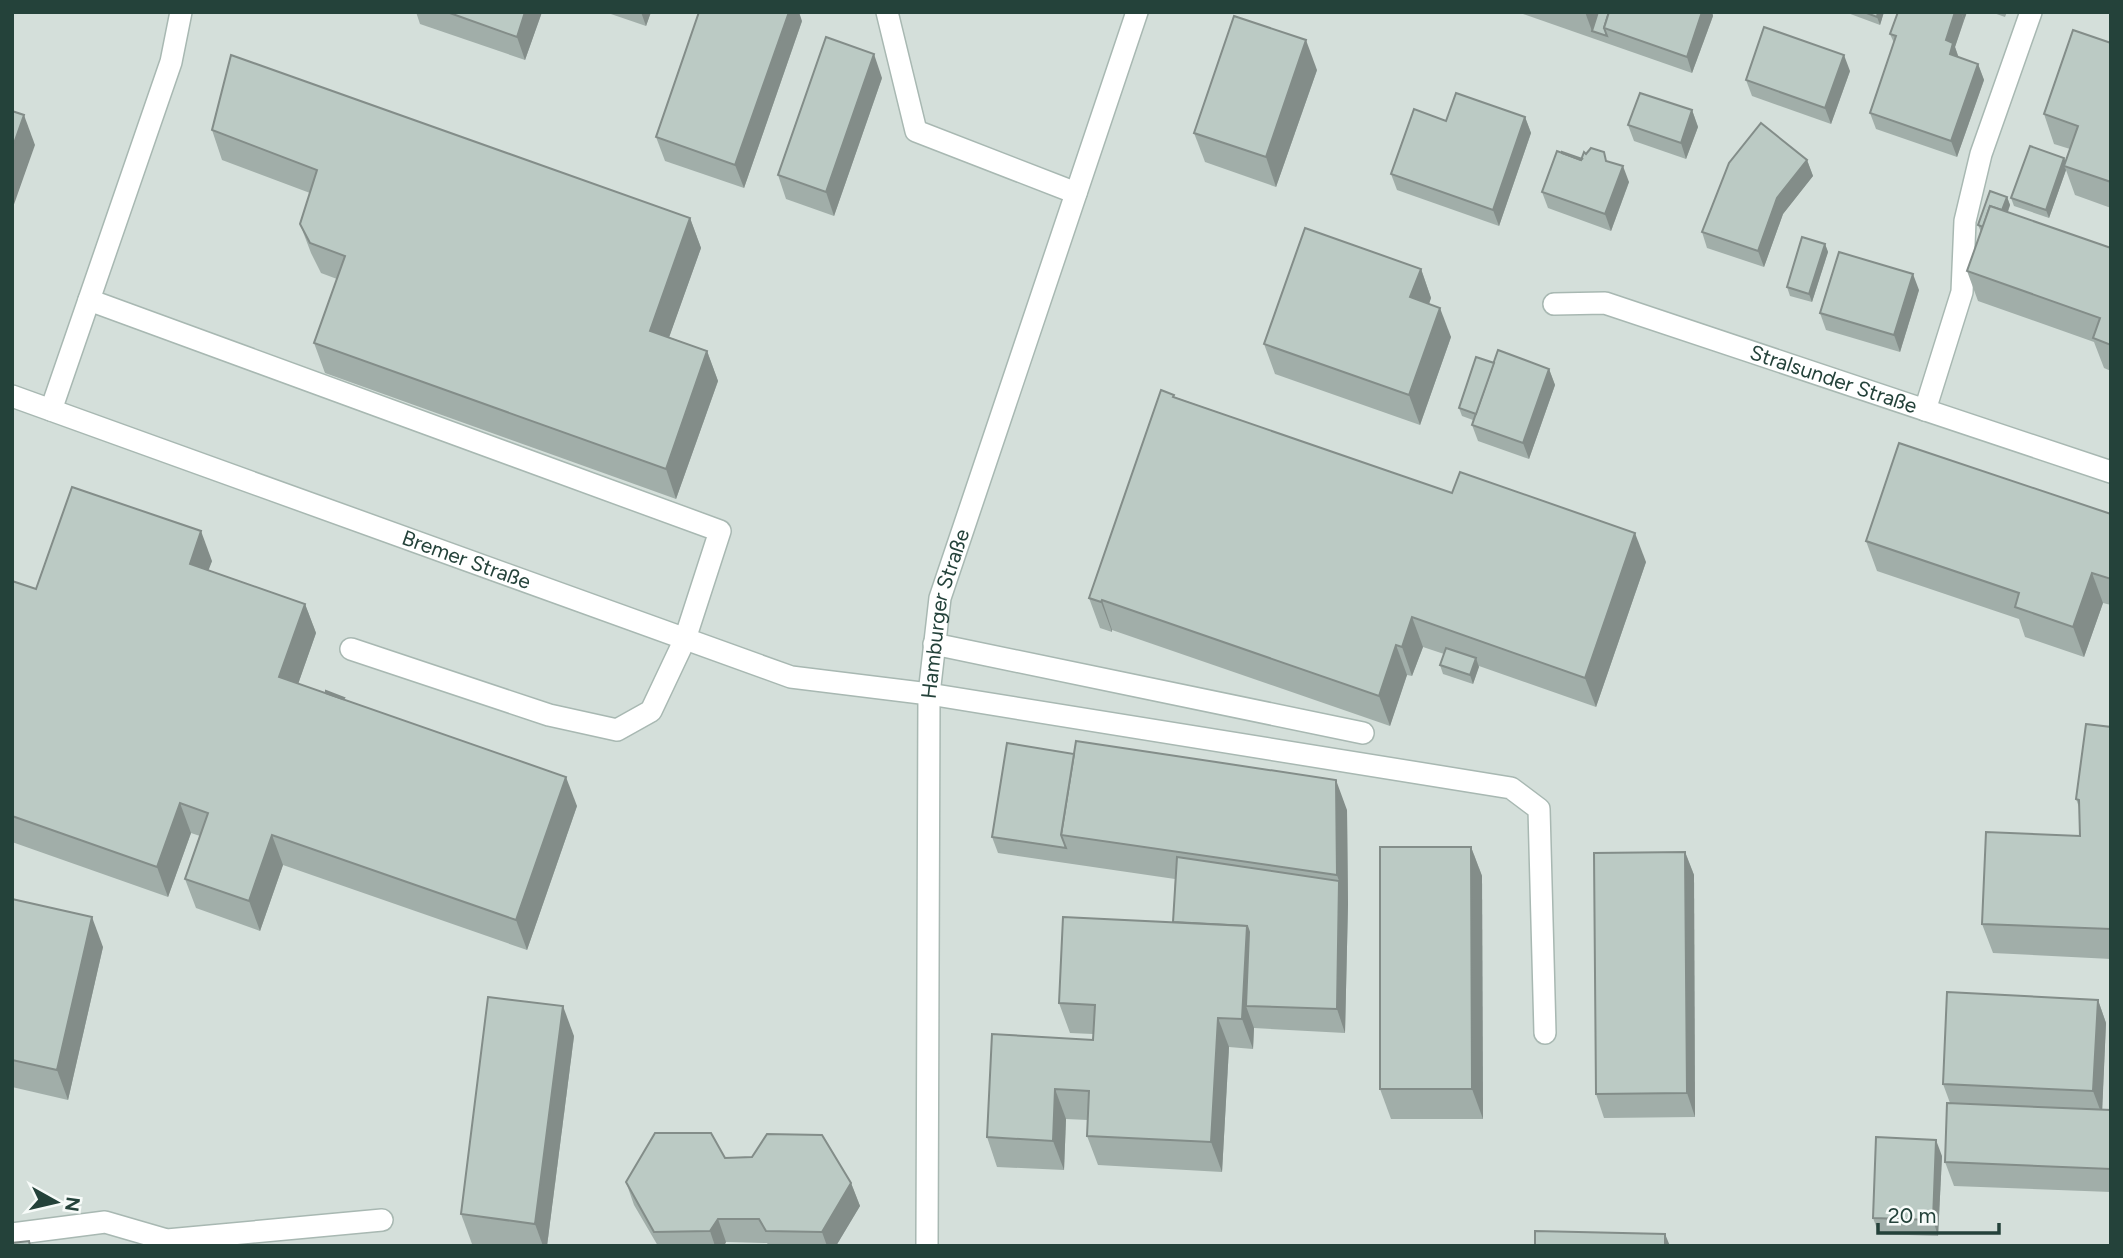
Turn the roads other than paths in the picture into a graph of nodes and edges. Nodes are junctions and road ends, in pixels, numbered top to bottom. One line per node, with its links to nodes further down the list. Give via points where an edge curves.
1 (181, 12): 6 (street, via 171,62)
2 (887, 12): 5 (street, via 916,131)
3 (1137, 12): 5 (street, Hamburger Straße)
4 (2031, 12): 10 (street, via 1981,154 1965,221 1962,292)
5 (1076, 194): 13 (street, Hamburger Straße, via 940,598)
6 (89, 300): 9 (street); 12 (street, via 720,531)
7 (1554, 304): 10 (street, Stralsunder Straße, via 1605,303)
8 (12, 396): 9 (street, Bremer Straße)
9 (51, 410): 12 (street, Bremer Straße)
10 (1925, 410): 11 (street, Stralsunder Straße)
11 (2111, 472)
12 (685, 639): 14 (street, via 651,711 617,730 549,715); 15 (street, Bremer Straße, via 791,677)
13 (934, 645): 15 (street, Hamburger Straße); 16 (street)
14 (351, 649)
15 (929, 694): 17 (street, Bremer Straße, via 1511,788 1539,809); 20 (street, Hamburger Straße)
16 (1363, 733)
17 (1545, 1033)
18 (382, 1220): 19 (street, via 167,1240 105,1222)
19 (12, 1234)
20 (927, 1246)

